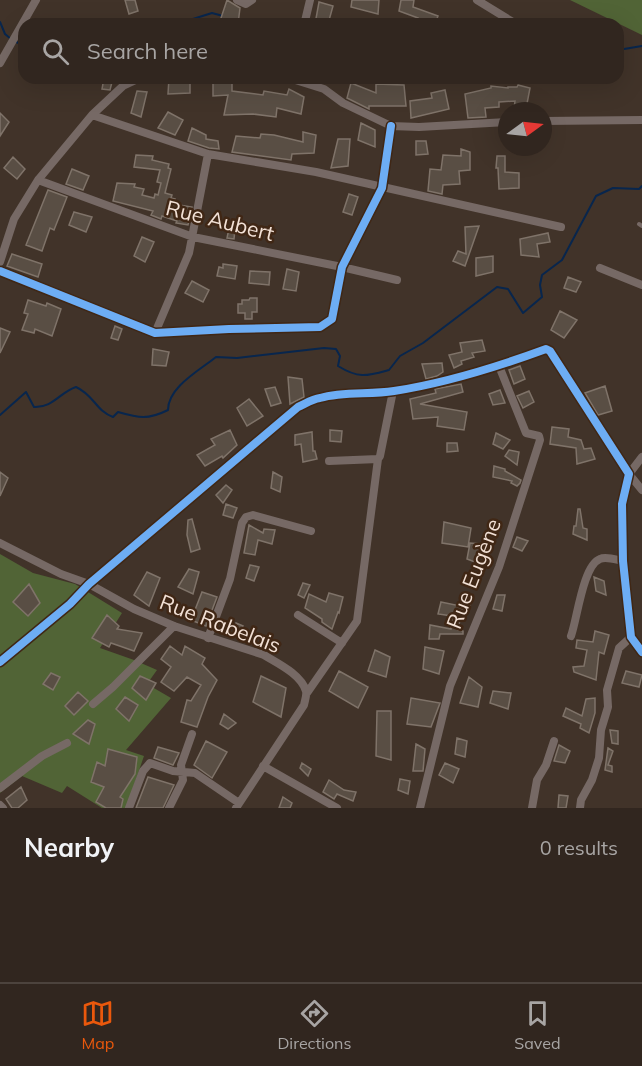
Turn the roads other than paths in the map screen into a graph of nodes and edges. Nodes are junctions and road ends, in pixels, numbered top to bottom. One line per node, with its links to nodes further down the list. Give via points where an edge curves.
1 (36, 0): 6 (street)
2 (237, 0): 3 (street, via 246,4)
3 (252, 0)
4 (310, 0): 7 (street)
5 (477, 0): 8 (street)
6 (26, 18)
7 (306, 18)
8 (506, 18)
9 (18, 32): 10 (street)
10 (0, 63)
11 (127, 84): 13 (street)
12 (308, 84): 17 (street)
13 (92, 115): 18 (street); 19 (street)
14 (642, 120): 15 (street)
15 (552, 121)
16 (498, 123): 17 (street)
17 (391, 126): 20 (street)
18 (208, 154): 20 (street, via 316,172); 22 (street)
19 (38, 180): 22 (street, Rue Aubert); 23 (street, via 14,219)
20 (381, 188): 21 (street); 24 (street)
21 (561, 227)
22 (193, 237): 24 (street, Rue Aubert); 29 (street)
23 (0, 262)
24 (342, 267): 27 (street, Rue Aubert); 29 (street, via 332,319 320,327)
25 (600, 268): 28 (street)
26 (0, 271): 29 (street)
27 (398, 280)
28 (642, 285)
29 (154, 333)
30 (499, 366): 31 (street); 35 (street, via 546,349 550,351); 61 (street, Rue Eugène, via 526,433 539,436 540,440 499,567 450,686)
31 (393, 391): 33 (street); 40 (street, via 318,398 298,407)
32 (642, 457): 35 (street)
33 (378, 459): 34 (street); 46 (street, via 357,621)
34 (329, 461)
35 (629, 474): 36 (street); 39 (street, via 622,504)
36 (642, 490)
37 (311, 531): 44 (street, via 253,515 246,517 230,579)
38 (0, 543): 40 (street, Rue Rabelais)
39 (623, 561): 43 (street, via 600,558 594,563 583,584); 45 (street)
40 (88, 584): 42 (street, Rue Rabelais); 48 (street, via 70,604)
41 (298, 615): 46 (street)
42 (174, 626): 44 (street, Rue Rabelais); 50 (street)
43 (571, 636)
44 (208, 638): 49 (street, Rue Rabelais, via 270,659 293,675)
45 (631, 638): 47 (street); 63 (street, via 619,648 607,690 599,758)
46 (342, 643): 49 (street)
47 (642, 652)
48 (0, 662)
49 (307, 693): 54 (street, via 304,705)
50 (93, 704)
51 (192, 734): 55 (street, via 181,765)
52 (554, 741): 62 (street, via 537,780)
53 (67, 743): 56 (street, via 42,756)
54 (263, 766): 57 (street); 60 (street)
55 (183, 771): 57 (street, via 195,772); 58 (street, via 148,765); 59 (street, via 183,780)
56 (0, 788)
57 (238, 806)
58 (129, 808)
59 (169, 808)
60 (337, 808)
61 (420, 808)
62 (532, 808)
63 (580, 808)

